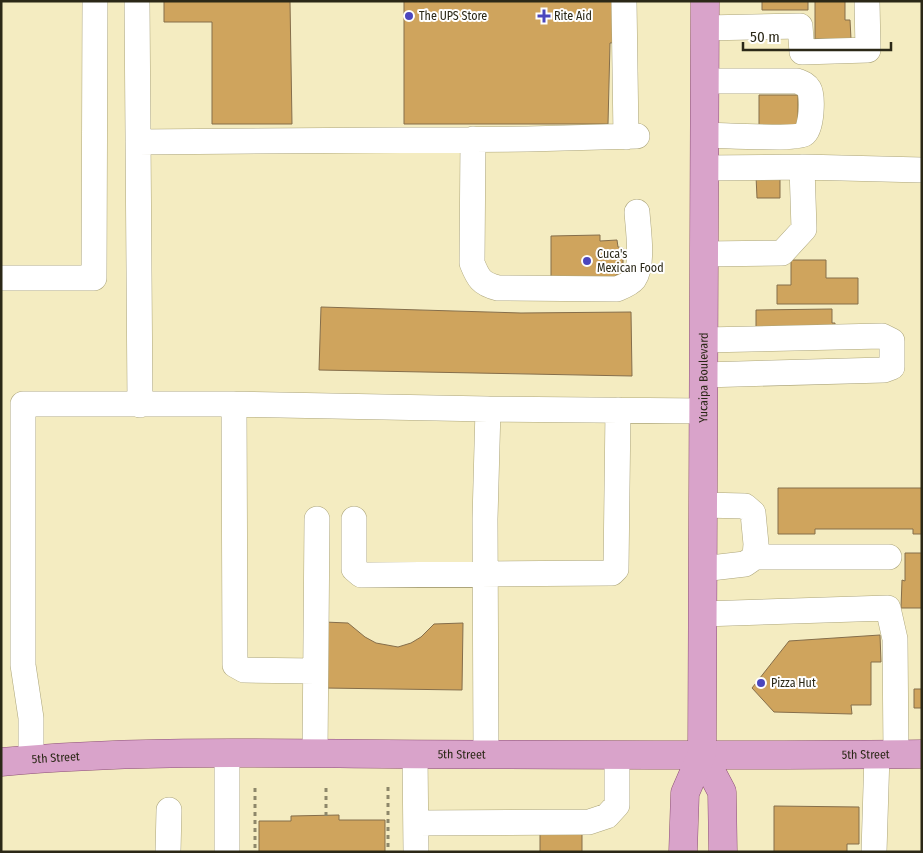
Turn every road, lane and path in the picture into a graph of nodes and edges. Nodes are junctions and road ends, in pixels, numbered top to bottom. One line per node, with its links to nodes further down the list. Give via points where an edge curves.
1 (94, 1): 15 (lane, via 94,278)
2 (137, 1): 9 (lane)
3 (624, 1): 8 (lane, via 632,137)
4 (867, 1): 5 (lane, via 868,50 802,52 800,26)
5 (705, 14): 6 (main road, Yucaipa Boulevard)
6 (705, 81): 7 (main road, Yucaipa Boulevard); 7 (lane, via 796,81 810,90 811,101 810,123 804,134)
7 (704, 135): 11 (main road, Yucaipa Boulevard)
8 (473, 139): 9 (lane); 13 (lane, via 472,263 486,286 527,289 616,289 623,286 634,280 639,265)
9 (138, 142): 18 (lane)
10 (802, 167): 11 (lane); 12 (lane); 14 (lane, via 804,230 782,253)
11 (704, 168): 14 (main road, Yucaipa Boulevard)
12 (922, 170)
13 (637, 212)
14 (704, 254): 16 (main road, Yucaipa Boulevard)
15 (1, 278)
16 (704, 340): 17 (main road, Yucaipa Boulevard); 17 (lane, via 882,336 892,341 892,367 884,370)
17 (703, 375): 22 (main road, Yucaipa Boulevard)
18 (140, 404): 19 (lane); 39 (lane, via 23,404 23,665 31,718)
19 (234, 404): 20 (lane); 31 (lane, via 235,665 244,670)
20 (488, 410): 21 (lane); 29 (lane)
21 (618, 410): 22 (lane); 29 (lane, via 616,569 612,573)
22 (703, 410): 23 (main road, Yucaipa Boulevard)
23 (703, 505): 26 (lane, via 745,506 752,513); 28 (main road, Yucaipa Boulevard)
24 (317, 519): 31 (lane)
25 (354, 519): 29 (lane, via 354,568 361,575)
26 (755, 557): 27 (lane); 28 (lane, via 745,564)
27 (888, 557)
28 (702, 568): 30 (main road, Yucaipa Boulevard)
29 (486, 574): 37 (lane)
30 (702, 614): 35 (main road, Yucaipa Boulevard); 36 (lane, via 888,608 895,639)
31 (315, 671): 33 (lane)
32 (227, 754): 33 (main road, 5th Street); 39 (main road, 5th Street); 48 (lane)
33 (315, 754): 34 (main road, 5th Street)
34 (415, 754): 37 (main road, 5th Street); 46 (lane)
35 (702, 754): 36 (main road, 5th Street); 38 (main road, 5th Street); 52 (main road, Yucaipa Boulevard, via 685,793); 53 (main road, Yucaipa Boulevard, via 722,792)
36 (899, 754): 54 (lane)
37 (486, 755): 38 (main road, 5th Street)
38 (617, 756): 46 (lane, via 616,805 607,816 589,822)
39 (31, 759): 40 (main road, 5th Street)
40 (1, 762)
41 (388, 787): 50 (path)
42 (255, 788): 49 (path)
43 (326, 788): 45 (path)
44 (168, 810): 47 (lane)
45 (326, 816)
46 (416, 823): 51 (lane)
47 (168, 852)
48 (227, 852)
49 (255, 852)
50 (388, 852)
51 (416, 852)
52 (683, 852)
53 (723, 852)
54 (874, 852)

